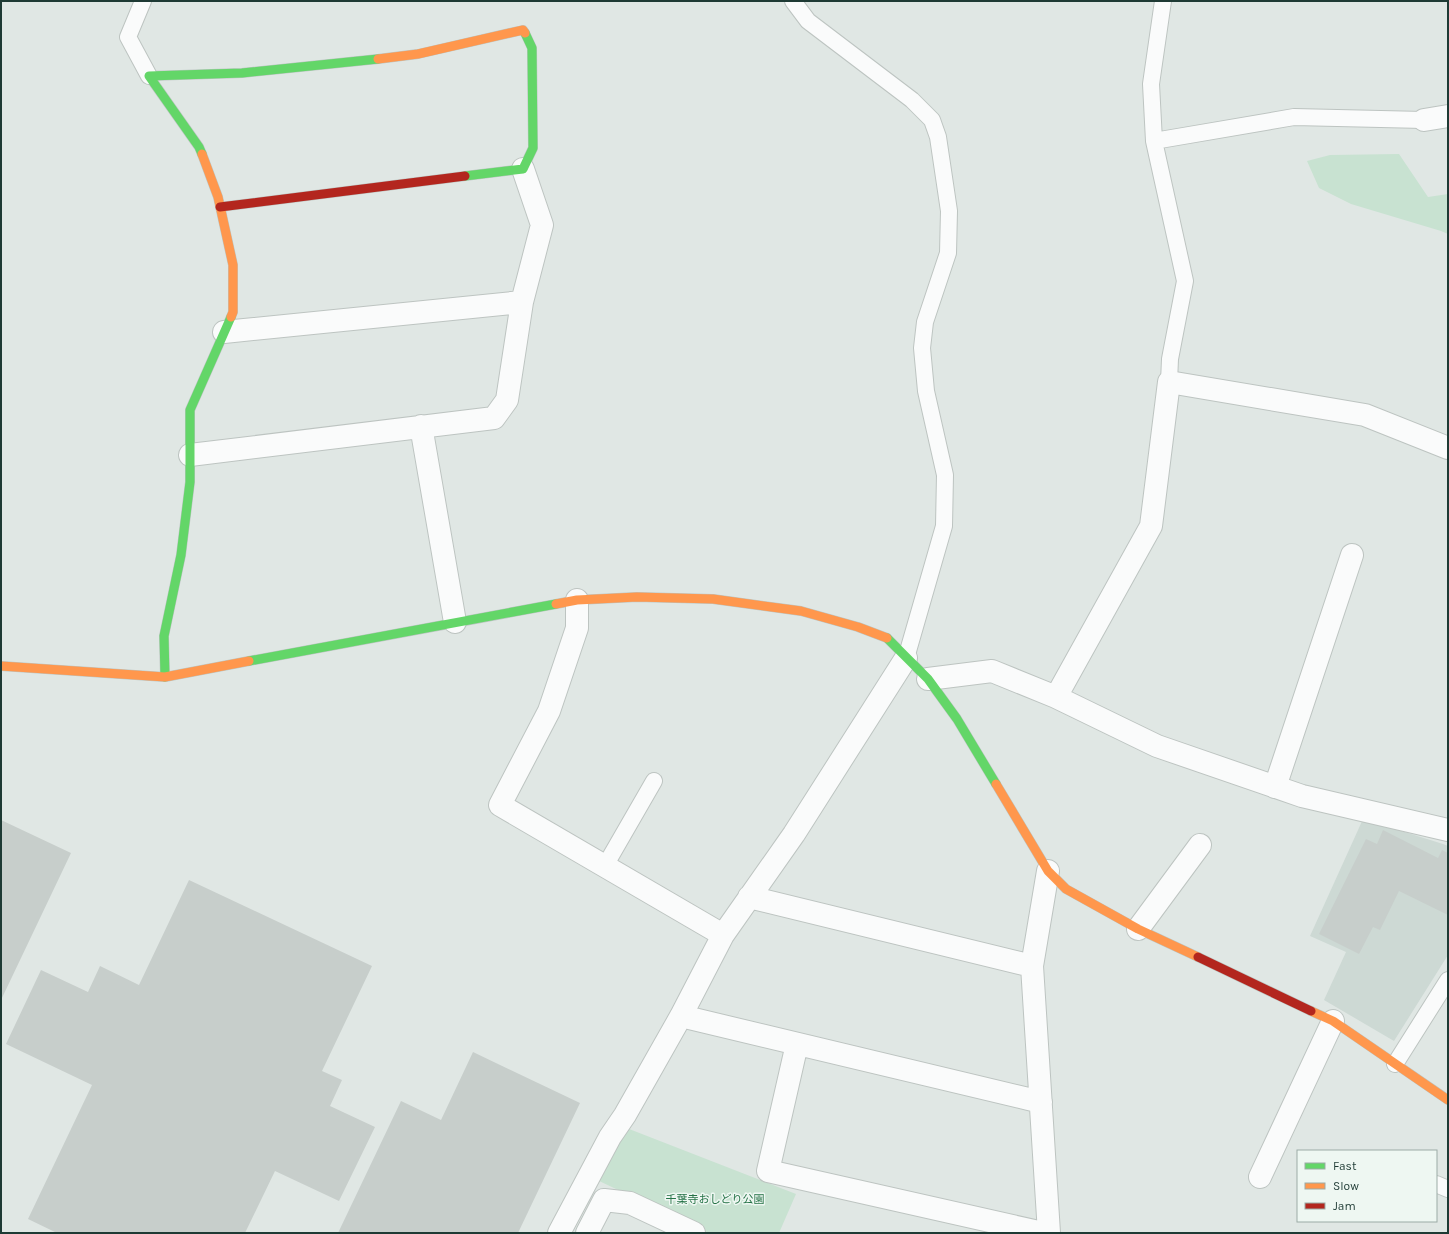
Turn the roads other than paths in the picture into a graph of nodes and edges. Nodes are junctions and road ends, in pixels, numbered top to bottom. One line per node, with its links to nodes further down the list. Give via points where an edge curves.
1 (143, 1): 4 (lane, via 128,36)
2 (793, 1): 19 (lane, via 808,21 912,100 932,120 938,137 949,211 948,253 925,322 922,348 926,391 945,475 944,526)
3 (1163, 1): 7 (lane, via 1151,84)
4 (150, 76): 8 (street, via 242,73 338,64 418,54 523,30 532,48 533,148); 9 (street, via 199,147)
5 (1448, 116): 6 (street)
6 (1424, 120): 7 (lane, via 1294,117)
7 (1154, 141): 12 (lane, via 1185,281 1170,359)
8 (523, 169): 9 (street); 10 (street, via 542,225)
9 (220, 207): 11 (street, via 232,264 232,312)
10 (522, 302): 11 (street); 13 (street, via 507,400 494,418)
11 (224, 332): 15 (street, via 190,410)
12 (1169, 382): 14 (street, via 1365,416); 23 (street, via 1151,526)
13 (421, 426): 15 (street); 18 (street)
14 (1448, 448)
15 (190, 455): 21 (street, via 190,482 181,556 164,636)
16 (1352, 555): 25 (street)
17 (577, 600): 18 (street); 19 (street, via 637,597 713,599 801,611 887,638); 28 (street, via 577,628 550,711 500,805)
18 (454, 622): 21 (street)
19 (906, 658): 22 (street); 30 (street, via 794,834)
20 (1, 666): 21 (street)
21 (165, 677)
22 (928, 679): 23 (street, via 992,671); 29 (street, via 956,719)
23 (1056, 697): 25 (street, via 1157,746)
24 (654, 781): 28 (lane)
25 (1275, 787): 26 (street, via 1302,796)
26 (1448, 830)
27 (1200, 845): 31 (street)
28 (605, 866): 32 (street)
29 (1048, 872): 31 (street, via 1066,889); 33 (street)
30 (750, 898): 32 (street); 33 (street)
31 (1138, 929): 36 (street)
32 (723, 935): 35 (street)
33 (1032, 966): 40 (street)
34 (1448, 980): 38 (lane)
35 (681, 1016): 37 (street); 44 (street, via 610,1137)
36 (1333, 1022): 38 (street); 41 (street)
37 (797, 1044): 40 (street); 47 (street, via 768,1171)
38 (1395, 1064): 39 (street)
39 (1448, 1100)
40 (1041, 1102): 48 (street)
41 (1260, 1177)
42 (1437, 1184): 43 (lane)
43 (1448, 1189)
44 (559, 1233)
45 (587, 1233): 46 (street, via 604,1200 630,1202)
46 (694, 1233)
47 (1043, 1233)
48 (1049, 1233)

